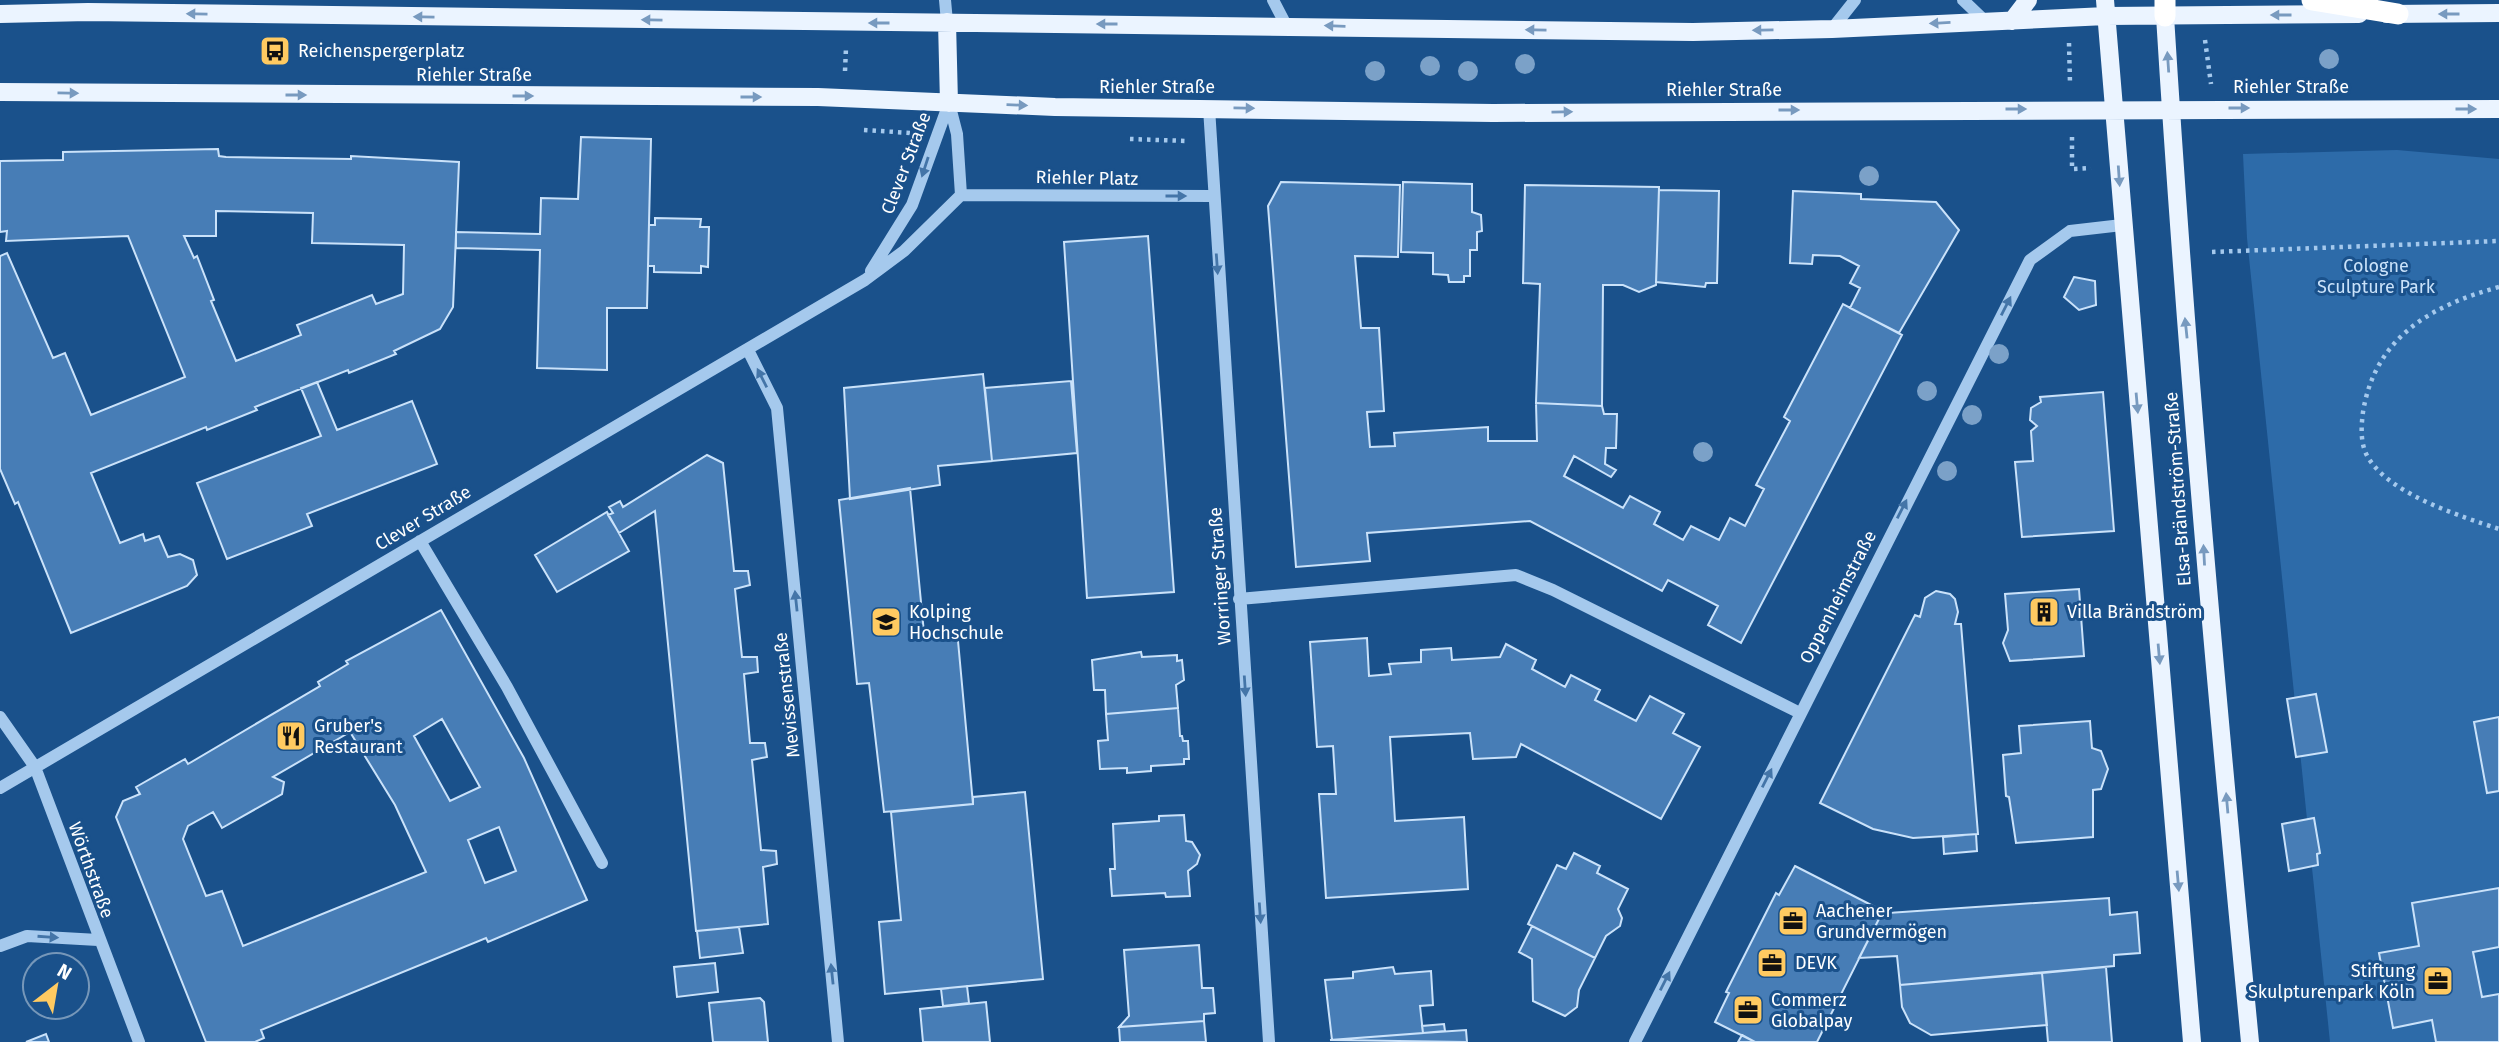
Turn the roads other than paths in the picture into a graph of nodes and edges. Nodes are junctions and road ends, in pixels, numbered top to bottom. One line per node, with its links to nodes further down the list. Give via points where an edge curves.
1 (945, 0): 14 (street)
2 (1273, 0): 15 (street)
3 (1855, 0): 16 (street)
4 (1963, 0): 12 (street)
5 (2028, 0): 13 (main road)
6 (2312, 0): 10 (highway)
7 (2105, 8): 8 (main road); 13 (main road); 20 (main road, Elsa-Brändström-Straße)
8 (2165, 8): 10 (main road, one-way to 8, via 2202,16); 21 (main road, Elsa-Brändström-Straße, one-way to 8)
9 (2499, 13): 10 (main road, one-way to 10)
10 (2398, 14)
11 (0, 15): 14 (main road, one-way to 11, via 88,12)
12 (1985, 21): 13 (main road); 16 (main road, one-way to 16)
13 (2012, 21)
14 (947, 22): 15 (main road, one-way to 14); 18 (main road)
15 (1286, 25): 16 (main road, one-way to 15, via 1679,32)
16 (1832, 29)
17 (0, 92): 18 (main road, Riehler Straße, one-way to 18, via 818,97)
18 (949, 103): 19 (main road, Riehler Straße, one-way to 19); 23 (street, Clever Straße, via 957,134); 26 (street, Clever Straße, one-way to 26, via 912,205)
19 (1209, 108): 20 (main road, Riehler Straße, one-way to 20, via 1493,113); 24 (street, Worringer Straße)
20 (2112, 108): 21 (main road, Riehler Straße); 25 (main road, Elsa-Brändström-Straße, one-way to 25)
21 (2171, 108): 22 (main road, Riehler Straße, one-way to 22); 42 (main road, Elsa-Brändström-Straße, one-way to 21, via 2209,623)
22 (2499, 109)
23 (961, 195): 24 (street, Riehler Platz, one-way to 24); 26 (street, Clever Straße, via 904,251)
24 (1212, 196): 29 (street, Worringer Straße, one-way to 29)
25 (2122, 225): 30 (street, Oppenheimstraße, one-way to 25, via 2030,260 2070,231); 41 (main road, Elsa-Brändström-Straße, one-way to 41)
26 (865, 280): 27 (street, Clever Straße)
27 (748, 350): 28 (street, Clever Straße); 38 (street, Mevissenstraße, one-way to 27, via 777,408)
28 (420, 541): 32 (street, Clever Straße); 34 (street)
29 (1239, 599): 30 (street, via 1516,575); 39 (street, Worringer Straße, one-way to 39)
30 (1800, 713): 40 (street, Oppenheimstraße, one-way to 30)
31 (0, 717): 32 (street, Wörthstraße)
32 (35, 768): 33 (street, Clever Straße); 35 (street, Wörthstraße)
33 (0, 788)
34 (602, 863)
35 (98, 940): 36 (street, one-way to 35, via 27,936); 37 (street, Wörthstraße)
36 (0, 946)
37 (139, 1042)
38 (838, 1042)
39 (1269, 1042)
40 (1635, 1042)
41 (2192, 1042)
42 (2250, 1042)

